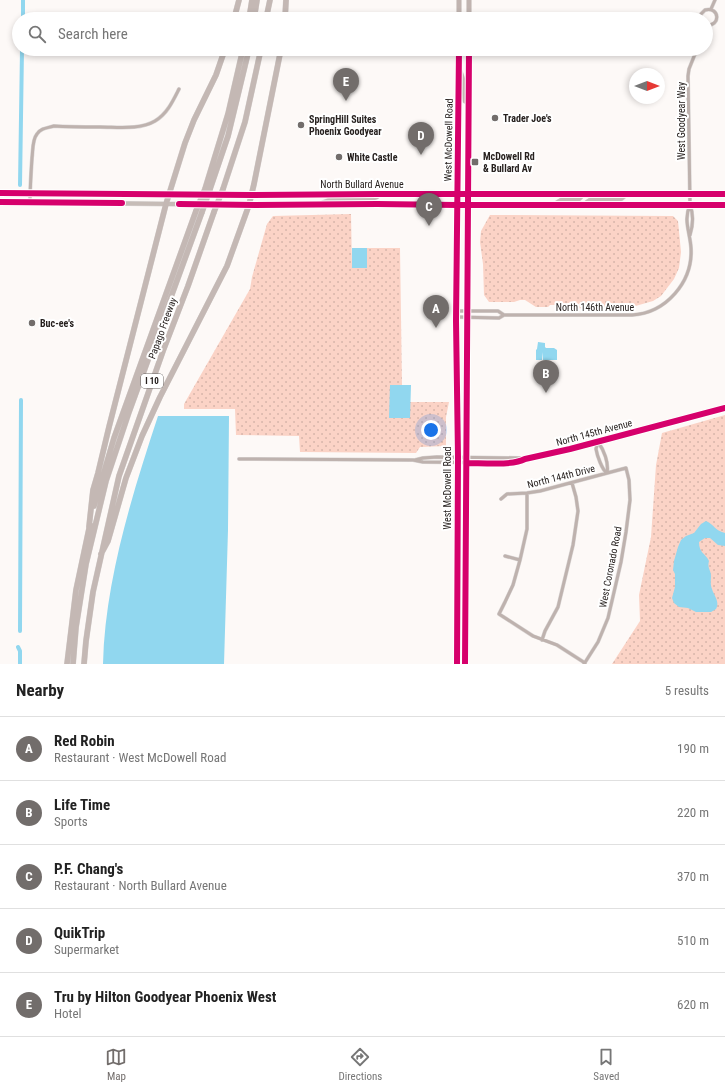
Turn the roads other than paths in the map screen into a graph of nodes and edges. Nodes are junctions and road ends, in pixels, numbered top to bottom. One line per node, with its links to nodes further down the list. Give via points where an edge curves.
1 (239, 0): 12 (highway)
2 (252, 0): 13 (highway)
3 (257, 0): 14 (highway)
4 (270, 0): 15 (highway)
5 (286, 0): 16 (highway)
6 (459, 0): 10 (main road)
7 (470, 0): 11 (main road)
8 (715, 0): 9 (street)
9 (711, 9): 17 (street); 18 (street, via 716,14)
10 (458, 10): 11 (main road)
11 (469, 10)
12 (236, 12)
13 (250, 12)
14 (255, 12)
15 (267, 12)
16 (285, 12)
17 (702, 12)
18 (713, 24)
19 (223, 56): 33 (highway, via 185,143)
20 (241, 56): 30 (highway, Papago Freeway / I 10)
21 (247, 56): 30 (highway, via 228,136)
22 (259, 56): 73 (highway, Papago Freeway / I 10, bridge, via 245,122 223,189 119,476)
23 (280, 56): 41 (highway)
24 (458, 56): 27 (main road, West McDowell Road)
25 (469, 56): 29 (main road, West McDowell Road)
26 (694, 56): 39 (street, West Goodyear Way, via 688,76)
27 (458, 68): 29 (main road, via 463,80 465,101); 35 (main road, West McDowell Road)
28 (179, 89): 32 (street, via 161,117 146,125 54,126 38,132 33,147)
29 (469, 102): 36 (main road, West McDowell Road)
30 (207, 189): 53 (highway, Papago Freeway / I 10, bridge)
31 (0, 193): 32 (main road, North Bullard Avenue)
32 (30, 193): 33 (main road, North Bullard Avenue); 43 (street)
33 (169, 194): 41 (main road, North Bullard Avenue); 44 (highway)
34 (379, 194): 35 (main road, North Bullard Avenue); 41 (main road, North Bullard Avenue); 45 (main road, via 374,198 329,200)
35 (457, 194): 36 (main road, North Bullard Avenue); 47 (main road, West McDowell Road)
36 (468, 194): 37 (main road, North Bullard Avenue); 48 (main road, West McDowell Road)
37 (582, 194): 38 (main road, North Bullard Avenue); 49 (main road, via 579,199 560,200)
38 (628, 194): 39 (main road, North Bullard Avenue); 50 (main road, via 621,199 590,200)
39 (690, 194): 40 (main road, North Bullard Avenue); 51 (street, West Goodyear Way)
40 (725, 194)
41 (252, 195): 46 (highway)
42 (0, 202): 43 (main road, North Bullard Avenue)
43 (30, 203): 44 (main road, North Bullard Avenue)
44 (166, 204): 46 (main road, North Bullard Avenue); 72 (highway, via 93,490)
45 (320, 204): 46 (main road, North Bullard Avenue); 47 (main road, North Bullard Avenue)
46 (249, 205): 73 (highway, via 227,266 142,436 126,478 108,541)
47 (457, 205): 48 (main road, North Bullard Avenue); 55 (main road, West McDowell Road)
48 (468, 205): 49 (main road, North Bullard Avenue); 56 (main road, West McDowell Road)
49 (552, 205): 50 (main road, North Bullard Avenue)
50 (584, 205): 51 (main road, North Bullard Avenue)
51 (690, 205): 52 (main road, North Bullard Avenue); 54 (street); 54 (street, via 687,212)
52 (725, 205)
53 (199, 212): 72 (highway, Papago Freeway / I 10, via 114,438); 78 (highway, via 106,480 86,564)
54 (690, 235): 57 (street, North 146th Avenue, via 690,266 686,277 672,298 649,312 639,315)
55 (456, 311): 56 (street, North 146th Avenue); 58 (main road, West McDowell Road)
56 (467, 311): 57 (street, North 146th Avenue, via 498,311); 59 (main road, West McDowell Road)
57 (504, 315): 59 (street, North 146th Avenue, via 499,318)
58 (456, 317): 59 (street, North 146th Avenue); 62 (main road, West McDowell Road)
59 (467, 317): 65 (main road, West McDowell Road)
60 (725, 408): 61 (street, North 145th Avenue)
61 (598, 442): 65 (street, North 145th Avenue, via 521,462); 68 (street, via 603,449); 68 (street, via 596,448 603,470)
62 (458, 457): 64 (street, North 145th Avenue, via 438,456); 65 (street, North 145th Avenue); 66 (main road, West McDowell Road)
63 (239, 459): 64 (street, North 145th Avenue)
64 (413, 460): 66 (street, North 145th Avenue)
65 (466, 460): 66 (street, North 145th Avenue); 81 (main road, West McDowell Road)
66 (458, 463): 80 (main road, West McDowell Road)
67 (626, 468): 68 (street, North 144th Drive); 82 (street, West Coronado Road, via 630,500 621,562 608,618)
68 (607, 473): 69 (street, North 144th Drive)
69 (572, 483): 70 (street, North 144th Drive); 76 (street, via 578,511 572,545 558,607)
70 (527, 493): 71 (street, North 144th Drive, via 507,494); 75 (street, via 527,529)
71 (502, 499)
72 (89, 527): 77 (highway, Papago Freeway / I 10, via 76,590)
73 (101, 554): 79 (highway, Papago Freeway / I 10, via 93,592)
74 (505, 556): 75 (street)
75 (520, 560): 76 (street, via 514,585 498,614)
76 (542, 640): 82 (street, via 557,645)
77 (67, 664)
78 (72, 664)
79 (84, 664)
80 (457, 664)
81 (465, 664)
82 (585, 664)

